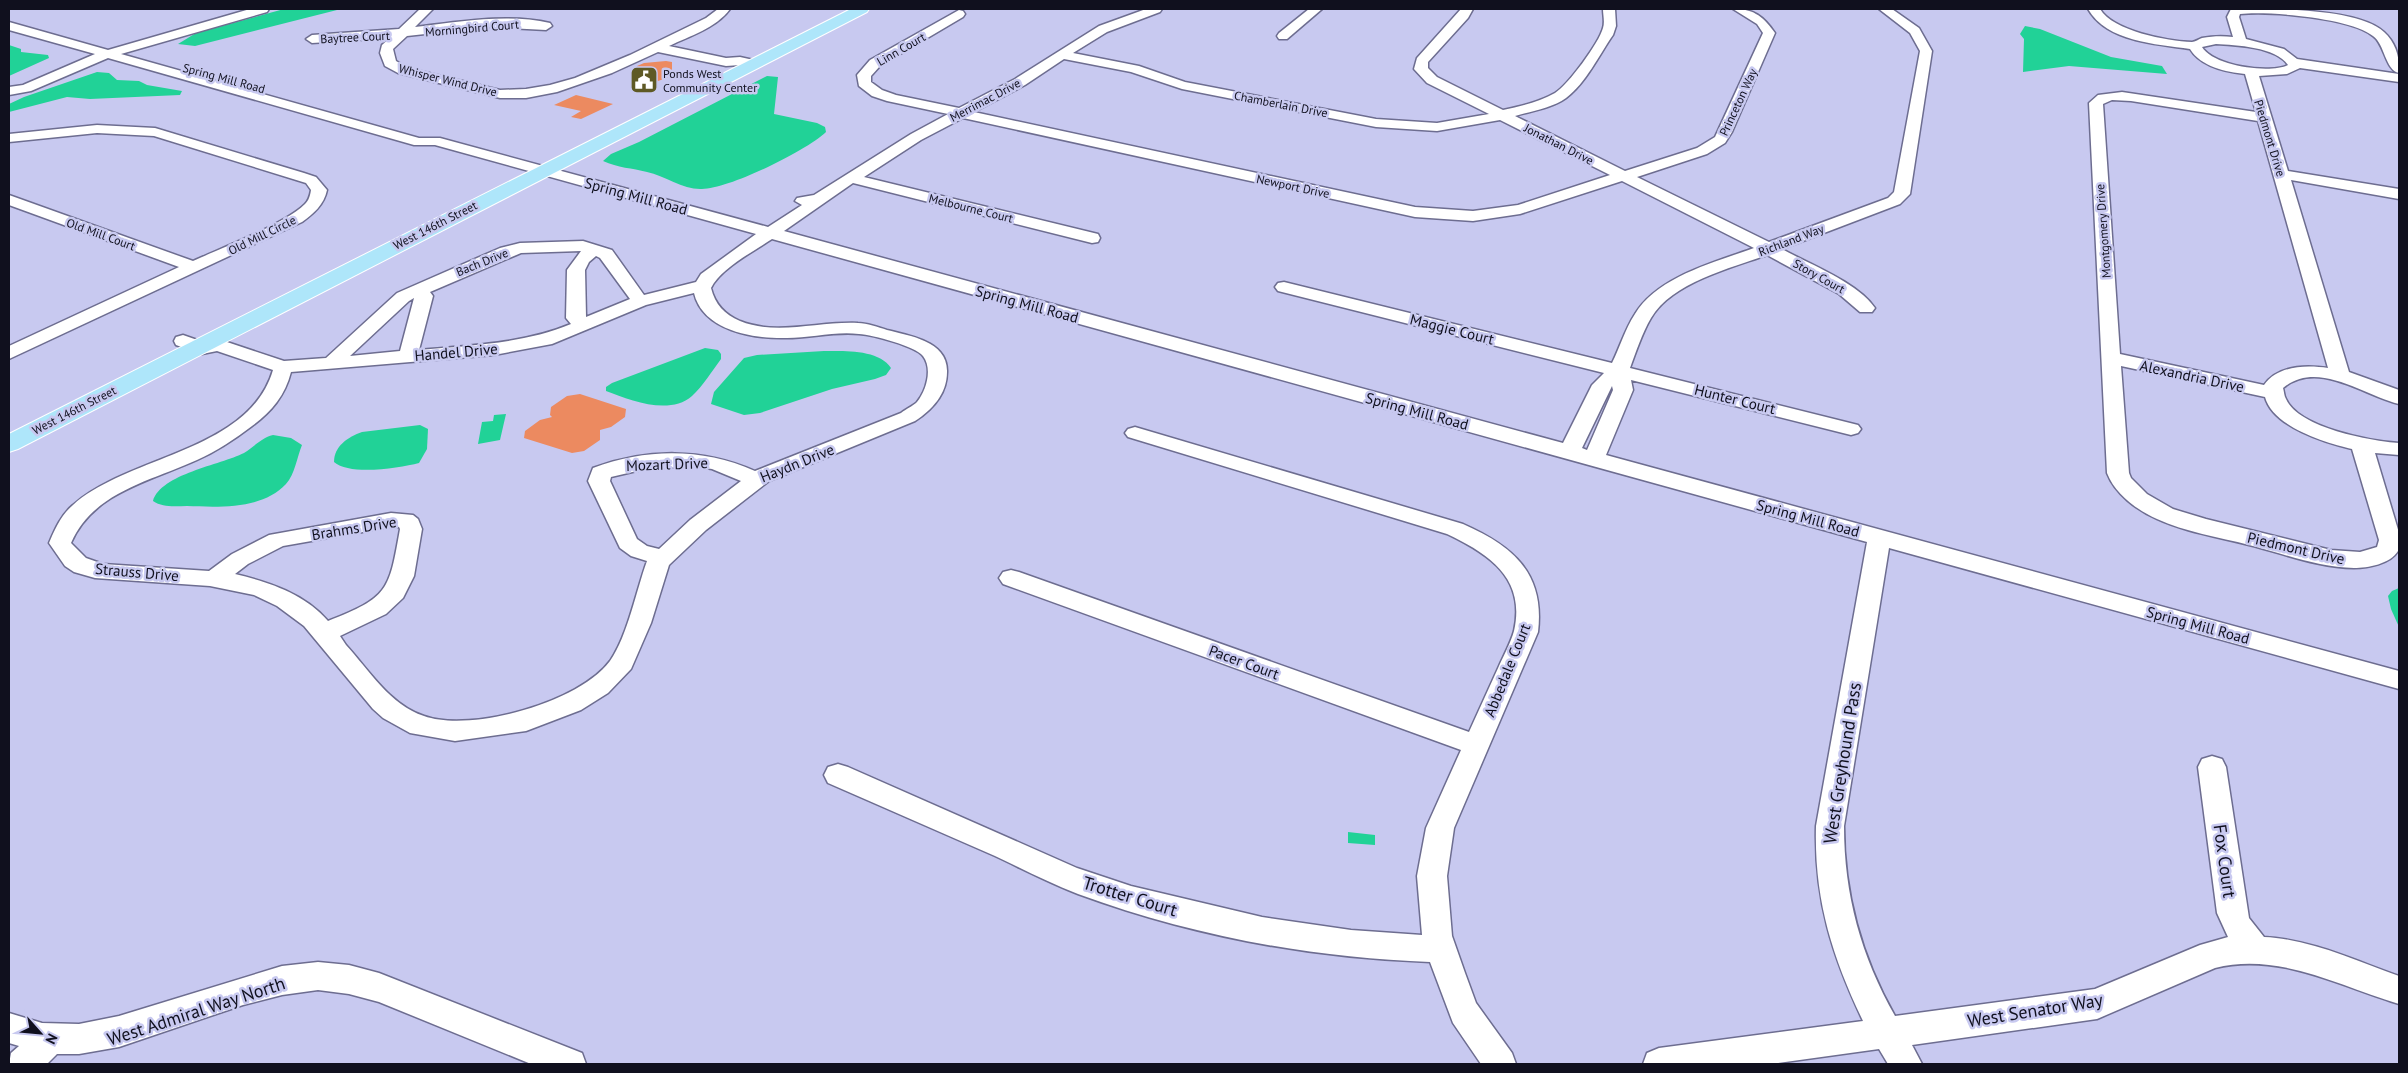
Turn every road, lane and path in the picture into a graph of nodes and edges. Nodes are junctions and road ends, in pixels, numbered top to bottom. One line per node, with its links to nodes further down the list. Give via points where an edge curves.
1 (242, 9): 24 (street)
2 (263, 9): 24 (street)
3 (427, 9): 18 (street, Whisper Wind Drive)
4 (724, 9): 22 (street, via 718,16)
5 (844, 9): 26 (main road, West 146th Street)
6 (862, 9): 26 (main road, West 146th Street)
7 (1156, 9): 25 (street, Merrimac Drive, via 1103,28)
8 (1316, 9): 19 (street)
9 (1467, 9): 33 (street, Jonathan Drive, via 1424,57 1421,68 1432,80)
10 (1609, 9): 33 (street, Chamberlain Drive, via 1607,35 1568,90 1540,105)
11 (1739, 9): 38 (street, Princeton Way, via 1761,21 1769,33 1720,140 1702,151)
12 (1885, 9): 45 (street, Richland Way, via 1915,30 1926,51 1902,194 1894,201)
13 (2094, 9): 23 (street, via 2099,18 2121,30)
14 (959, 14): 32 (street, Linn Court, via 875,63 866,71 863,80 868,87 883,95)
15 (9, 18): 24 (street, Spring Mill Road)
16 (9, 26): 24 (street, Spring Mill Road)
17 (546, 26): 18 (street, Morningbird Court, via 506,23)
18 (398, 35): 20 (street, Baytree Court); 22 (street, Whisper Wind Drive, via 386,53 394,66 410,73 501,94 563,87)
19 (1283, 36)
20 (312, 39)
21 (2241, 42): 23 (street, via 2210,40); 27 (street, via 2282,53); 28 (street, via 2233,18 2235,11 2240,10 2269,10 2347,21 2380,35)
22 (661, 45): 26 (street, via 726,62)
23 (2195, 46): 29 (street, via 2197,53 2208,60)
24 (110, 50): 31 (street, via 26,88); 36 (street, Spring Mill Road, via 419,142 435,141)
25 (1061, 55): 32 (street, Merrimac Drive, via 1020,82); 33 (street, Chamberlain Drive, via 1134,69 1182,85 1388,125 1449,126)
26 (746, 62): 36 (main road, West 146th Street)
27 (2295, 64): 29 (street, via 2294,68 2284,72); 30 (street)
28 (2399, 69)
29 (2251, 71): 34 (street, Piedmont Drive)
30 (2399, 78)
31 (10, 91)
32 (962, 113): 38 (street, Newport Drive, via 1437,215 1473,216 1506,212); 39 (street, Merrimac Drive)
33 (1502, 115): 38 (street, Jonathan Drive)
34 (2262, 117): 37 (street, Piedmont Drive); 56 (street, Montgomery Drive, via 2131,97 2103,98 2096,103)
35 (9, 138): 46 (street, Old Mill Circle, via 97,129 155,132 300,176 316,184 318,198 301,216)
36 (535, 169): 42 (street, Spring Mill Road); 53 (main road, West 146th Street)
37 (2281, 174): 40 (street); 60 (street, Piedmont Drive)
38 (1624, 176): 45 (street, Jonathan Drive)
39 (850, 178): 42 (street, Merrimac Drive, via 815,204); 43 (street, Melbourne Court)
40 (2399, 194)
41 (9, 200): 46 (street, Old Mill Court)
42 (764, 232): 47 (street, Merrimac Drive); 69 (street, Spring Mill Road)
43 (1092, 238)
44 (594, 249): 49 (street, Bach Drive, via 558,246 520,248); 50 (street, via 606,254); 52 (street, via 582,258 576,270 575,318)
45 (1770, 249): 51 (street, Story Court, via 1845,290); 59 (street, Richland Way, via 1700,274 1659,297 1643,315)
46 (194, 267): 54 (street, Old Mill Circle)
47 (705, 282): 50 (street, Handel Drive); 71 (street, Haydn Drive, via 702,293 710,309 734,325 785,333 859,328 919,344 928,349 936,360 938,371 934,391 930,400 917,412)
48 (1284, 287): 59 (street, Maggie Court)
49 (416, 290): 55 (street, via 424,296); 57 (street, Bach Drive, via 396,303)
50 (640, 301): 52 (street, Handel Drive)
51 (1866, 308)
52 (584, 325): 55 (street, Handel Drive, via 552,338 518,346)
53 (194, 345): 58 (street, Handel Drive, via 199,354 238,367); 64 (main road, West 146th Street); 66 (main road, West 146th Street)
54 (9, 353)
55 (408, 357): 57 (street, Handel Drive)
56 (2112, 358): 61 (street, Alexandria Drive); 72 (street, Montgomery Drive, via 2118,473 2125,487)
57 (330, 364): 58 (street, Handel Drive)
58 (283, 367): 75 (street, Strauss Drive, via 269,400 237,428 202,450 98,496 70,522 60,543 68,557 87,568)
59 (1619, 370): 63 (street, Hunter Court); 69 (street, Richland Way, via 1602,385); 70 (street, via 1623,390)
60 (2340, 376): 61 (street, via 2294,374 2278,380); 62 (street)
61 (2272, 393): 67 (street, via 2282,407 2303,423 2326,435)
62 (2399, 398)
63 (1851, 428)
64 (9, 429)
65 (1135, 433): 80 (street, Abbedale Court, via 1455,530 1496,552 1526,590 1529,617 1526,632)
66 (9, 444)
67 (2362, 446): 68 (street); 72 (street, Piedmont Drive, via 2390,540 2387,551 2380,556 2351,561 2331,558 2201,525)
68 (2399, 449)
69 (1569, 453): 70 (street, Spring Mill Road)
70 (1594, 460): 73 (street, Spring Mill Road)
71 (756, 479): 74 (street, Haydn Drive); 74 (street, Mozart Drive, via 716,463 701,461 618,466 601,473 598,481 628,542 641,552)
72 (2157, 510)
73 (1879, 538): 78 (street, Spring Mill Road); 87 (street, West Greyhound Pass, via 1830,826 1828,855 1838,921 1859,980)
74 (662, 558): 79 (street, Haydn Drive, via 654,570 639,623 622,663 599,686 572,703 526,721 479,729)
75 (215, 578): 77 (street, Strauss Drive, via 282,599 307,614); 77 (street, Brahms Drive, via 240,559 277,540 405,520 411,529 401,582 396,592 379,606)
76 (1011, 578): 80 (street, Pacer Court)
77 (324, 633): 79 (street, Strauss Drive, via 382,702 406,720)
78 (2399, 680)
79 (434, 730)
80 (1476, 745): 83 (street, Abbedale Court, via 1440,828 1436,847 1432,876 1433,907)
81 (2212, 767): 84 (street, Fox Court, via 2232,914)
82 (838, 775): 83 (street, Trotter Court, via 1086,884 1149,904 1218,923 1329,942 1389,949)
83 (1441, 949): 90 (street, Abbedale Court, via 1464,1012)
84 (2255, 950): 85 (street, West Senator Way, via 2306,958); 87 (street, West Senator Way, via 2231,950 2211,955 2097,1004)
85 (2399, 990)
86 (9, 1028): 88 (street, West Admiral Way North)
87 (1886, 1033): 91 (street, West Senator Way); 92 (street, West Greyhound Pass)
88 (34, 1054): 89 (street, West Admiral Way North, via 102,1043 146,1030 250,990 318,976 364,982)
89 (570, 1064)
90 (1500, 1064)
91 (1659, 1064)
92 (1906, 1064)

